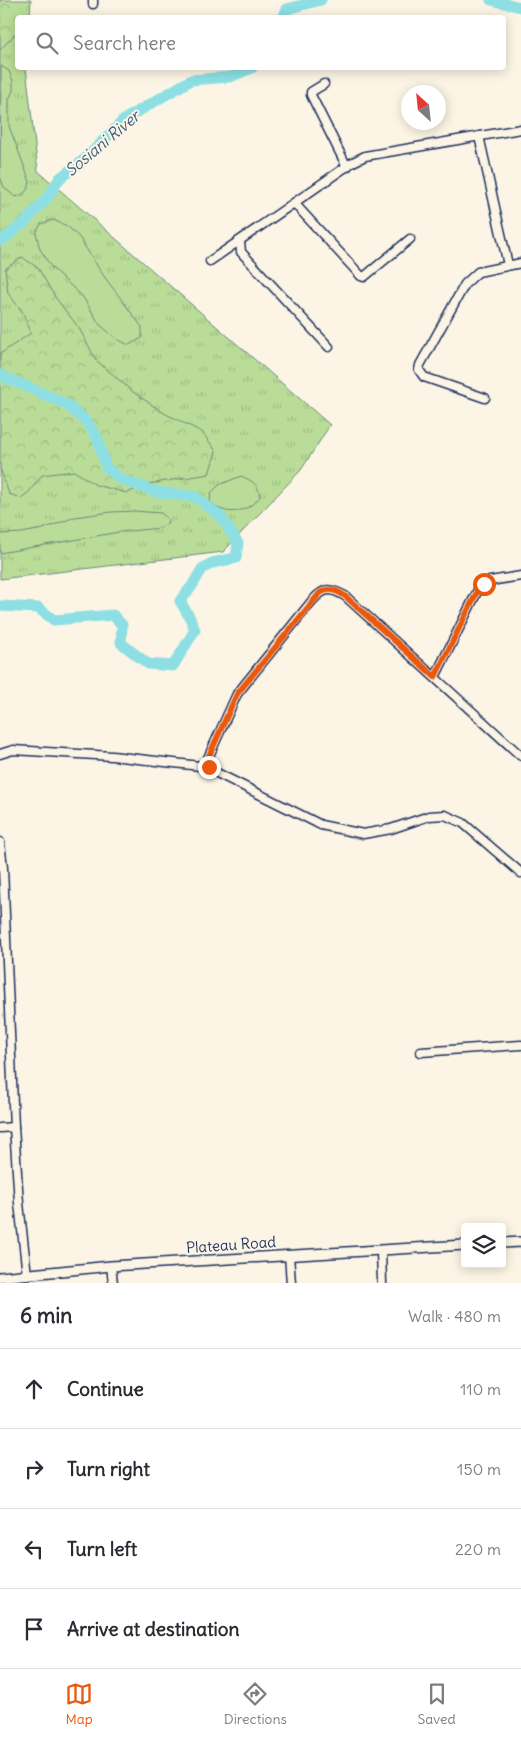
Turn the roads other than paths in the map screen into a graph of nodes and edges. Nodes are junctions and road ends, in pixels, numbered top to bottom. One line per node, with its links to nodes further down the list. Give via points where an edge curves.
1 (324, 84): 4 (street, via 310,95)
2 (521, 129): 3 (street)
3 (479, 136): 4 (street, via 365,156); 10 (street)
4 (347, 167): 5 (street)
5 (294, 203): 6 (street, via 364,277); 7 (street)
6 (410, 240)
7 (240, 241): 8 (street); 11 (street, via 241,252)
8 (210, 261)
9 (521, 263): 10 (street)
10 (508, 266): 12 (street, via 478,272 465,284 419,370 424,377)
11 (329, 348)
12 (484, 398)
13 (521, 576): 14 (street, via 490,581 478,590)
14 (435, 677): 16 (street); 17 (street, via 345,596 335,590 324,590 237,694 208,758)
15 (0, 754): 17 (street, via 13,750 102,755)
16 (520, 754)
17 (209, 767): 19 (street, via 321,825 363,834 391,829 429,816 454,818)
18 (0, 842): 22 (street)
19 (521, 873)
20 (521, 1045): 21 (street)
21 (421, 1052)
22 (14, 1127): 23 (street); 30 (street)
23 (0, 1128)
24 (521, 1242): 25 (street)
25 (506, 1243)
26 (461, 1245): 27 (street, Plateau Road)
27 (381, 1250): 28 (street, Plateau Road); 34 (street)
28 (290, 1255): 29 (street, Plateau Road); 33 (street)
29 (112, 1266): 30 (street, Plateau Road); 32 (street)
30 (27, 1275): 31 (street, Plateau Road)
31 (0, 1277)
32 (113, 1283)
33 (291, 1283)
34 (382, 1283)

